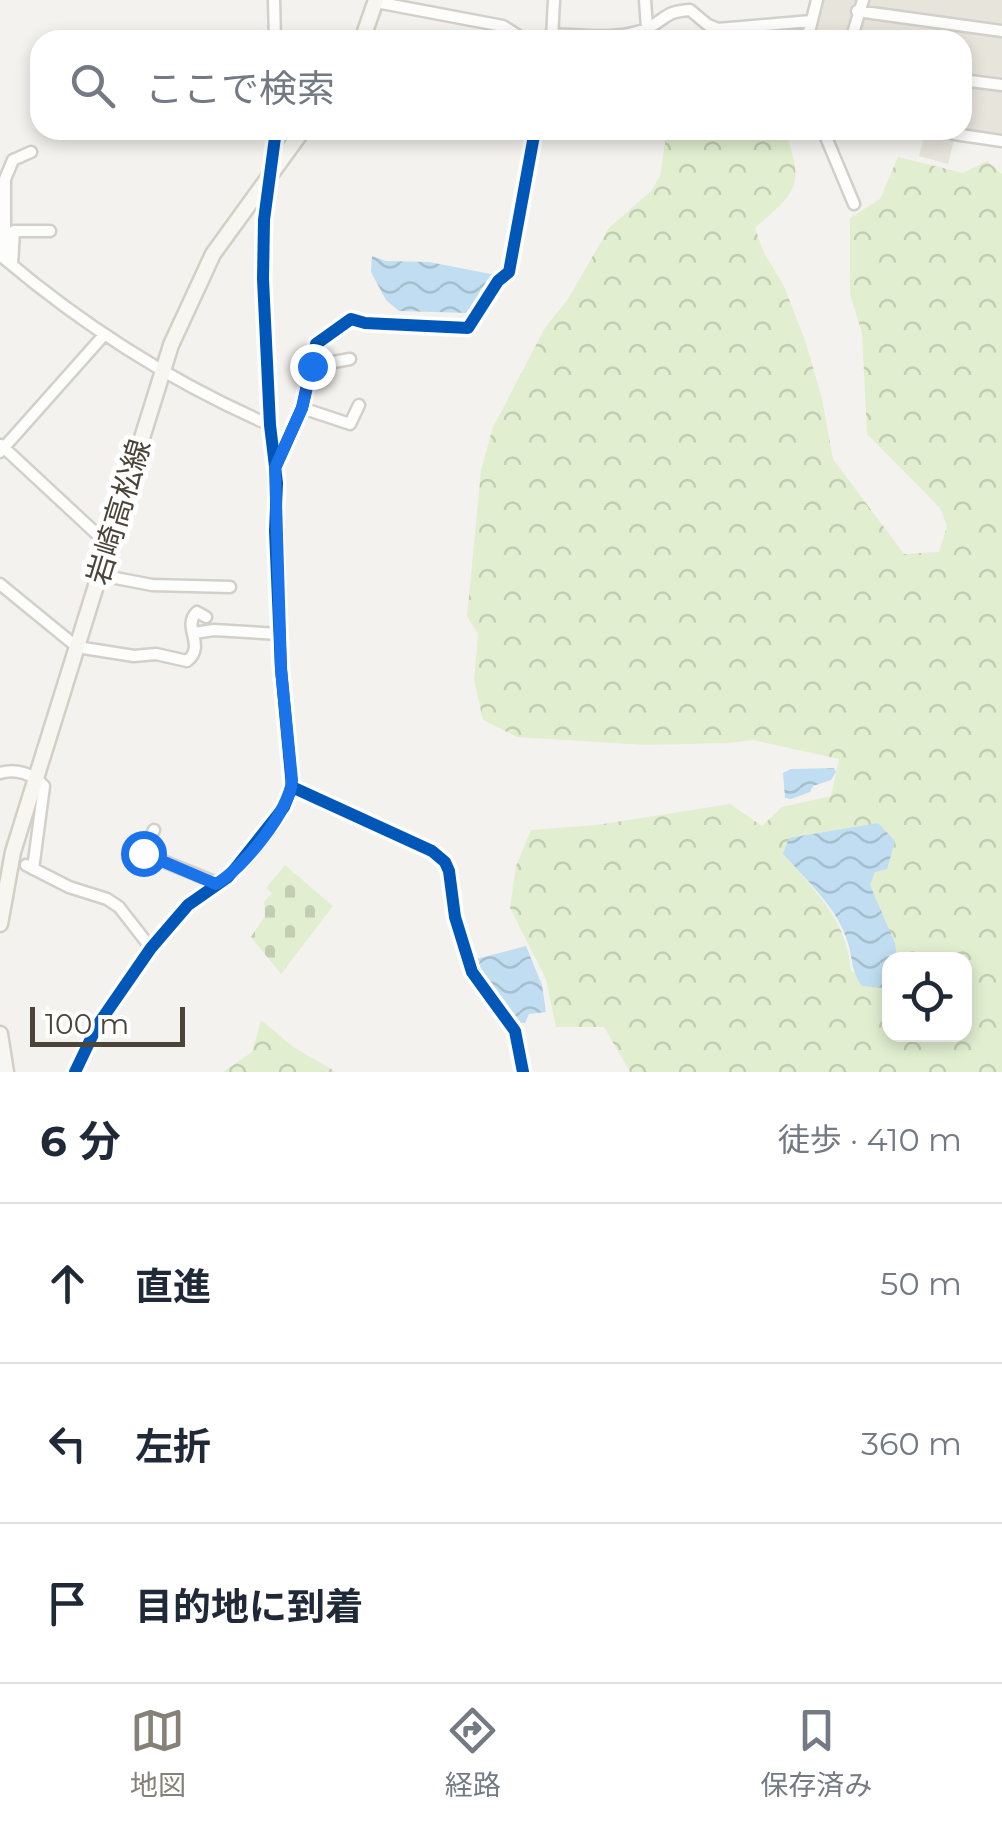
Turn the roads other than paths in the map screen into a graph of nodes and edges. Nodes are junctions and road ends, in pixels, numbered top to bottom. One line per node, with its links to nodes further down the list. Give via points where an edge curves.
1 (274, 0): 10 (street)
2 (554, 0): 13 (street)
3 (645, 0): 9 (street)
4 (817, 0): 8 (street)
5 (863, 0): 7 (street)
6 (376, 1): 11 (main road); 12 (street)
7 (857, 12): 16 (street); 17 (street)
8 (811, 21): 9 (street, via 718,28 690,10 669,12); 15 (street)
9 (647, 28): 14 (street)
10 (275, 30)
11 (366, 30)
12 (509, 30)
13 (552, 30)
14 (638, 30)
15 (810, 30)
16 (853, 30)
17 (1002, 31)
18 (972, 81): 19 (street)
19 (1002, 85)
20 (972, 137): 25 (street)
21 (276, 140): 27 (street)
22 (295, 140): 27 (main road, 岩崎高松線)
23 (532, 140): 33 (street, via 509,272 468,328 351,319 316,344)
24 (827, 140): 28 (street)
25 (1002, 141)
26 (31, 152): 30 (street, via 13,160 5,180)
27 (269, 174): 34 (main road, 岩崎高松線, via 213,254); 37 (street, via 262,262)
28 (854, 204)
29 (50, 231): 30 (street, via 14,231)
30 (6, 260): 31 (street)
31 (104, 335): 34 (street); 38 (street)
32 (350, 359): 33 (street)
33 (312, 366): 36 (street)
34 (163, 371): 37 (street); 40 (main road, 岩崎高松線)
35 (359, 405): 36 (street, via 350,424)
36 (302, 408): 39 (street)
37 (270, 425): 39 (street)
38 (1, 448): 40 (street)
39 (275, 468): 46 (street)
40 (111, 540): 41 (main road, 岩崎高松線)
41 (100, 574): 43 (street, via 152,585); 47 (main road, 岩崎高松線)
42 (0, 584): 47 (street)
43 (230, 587)
44 (206, 617): 45 (street, via 191,616)
45 (194, 634): 46 (street); 47 (street, via 197,646 187,660)
46 (279, 634): 50 (street)
47 (77, 647): 49 (main road, 岩崎高松線)
48 (0, 774): 49 (street)
49 (36, 778): 53 (main road, 岩崎高松線); 54 (street, via 45,795 30,867 119,907)
50 (292, 786): 52 (street, via 270,826); 58 (street, via 432,850 444,862 472,972 515,1031)
51 (154, 830): 52 (street, via 143,853)
52 (216, 884): 54 (street)
53 (0, 924)
54 (151, 948): 57 (street, via 97,1026)
55 (0, 1034): 56 (main road)
56 (6, 1072)
57 (75, 1072)
58 (523, 1072)

